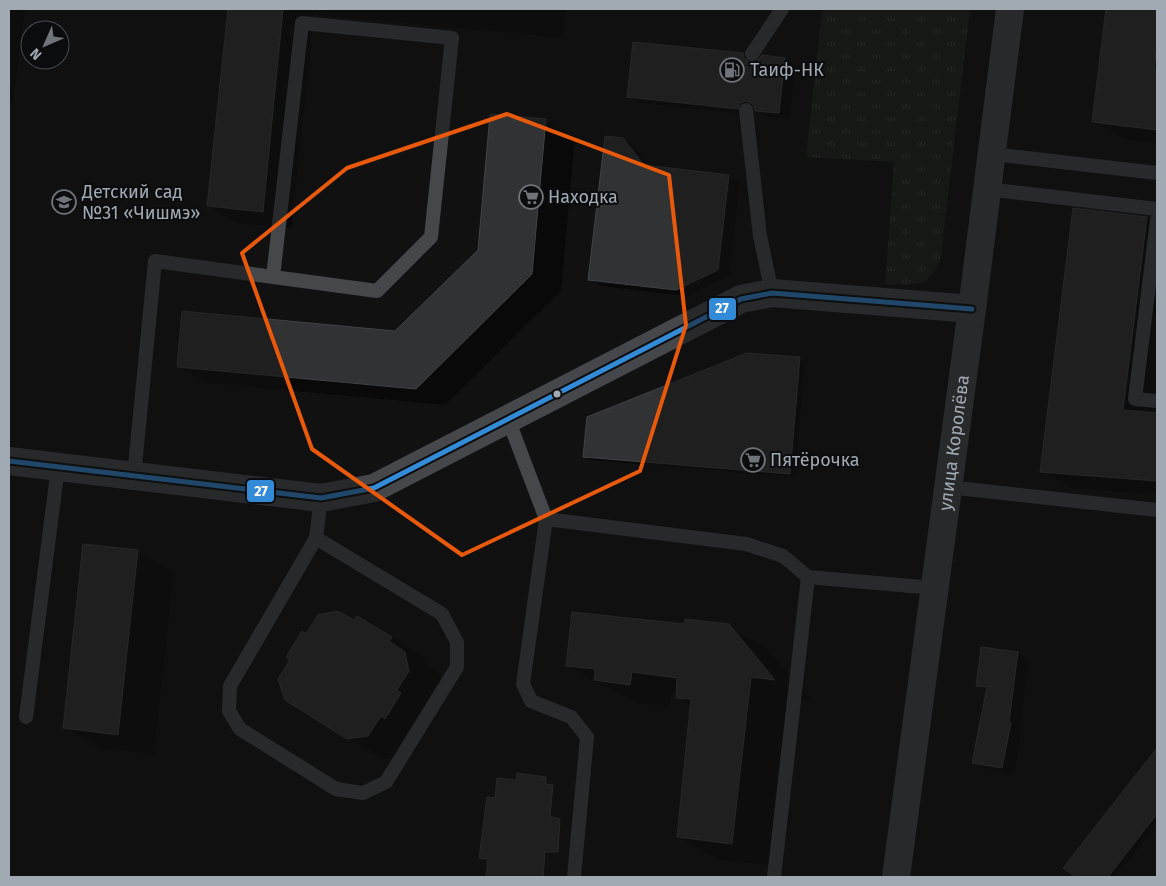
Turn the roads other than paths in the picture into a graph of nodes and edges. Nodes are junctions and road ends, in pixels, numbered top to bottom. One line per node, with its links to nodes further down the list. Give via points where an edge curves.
1 (782, 9): 3 (lane)
2 (1010, 9): 5 (street, улица Королёва)
3 (752, 54)
4 (746, 110): 11 (lane, via 760,236)
5 (992, 154): 6 (lane); 7 (street, улица Королёва)
6 (1157, 173)
7 (987, 189): 8 (lane); 13 (street, улица Королёва)
8 (1157, 209)
9 (1157, 220): 12 (lane)
10 (273, 277): 10 (lane, via 377,291 431,237 452,38 302,23); 18 (lane, via 155,261)
11 (772, 293): 13 (street); 15 (street, via 741,299)
12 (1153, 296): 14 (lane, via 1135,399)
13 (972, 309): 19 (street, улица Королёва)
14 (1157, 401)
15 (508, 419): 20 (street, via 374,488); 22 (lane)
16 (9, 461): 17 (street)
17 (58, 467): 18 (street); 26 (lane)
18 (134, 476): 20 (street)
19 (948, 487): 21 (lane); 25 (street, улица Королёва)
20 (321, 498): 23 (lane)
21 (1157, 510)
22 (546, 519): 24 (lane, via 746,544 783,556); 27 (lane, via 523,684 531,701 571,717 587,737)
23 (316, 538): 23 (lane, via 230,686 229,711 240,729 336,789 363,794 386,782 457,667 458,642 442,614)
24 (808, 577): 25 (lane); 28 (lane)
25 (934, 588): 29 (street, улица Королёва)
26 (26, 717)
27 (574, 877)
28 (774, 877)
29 (896, 877)

